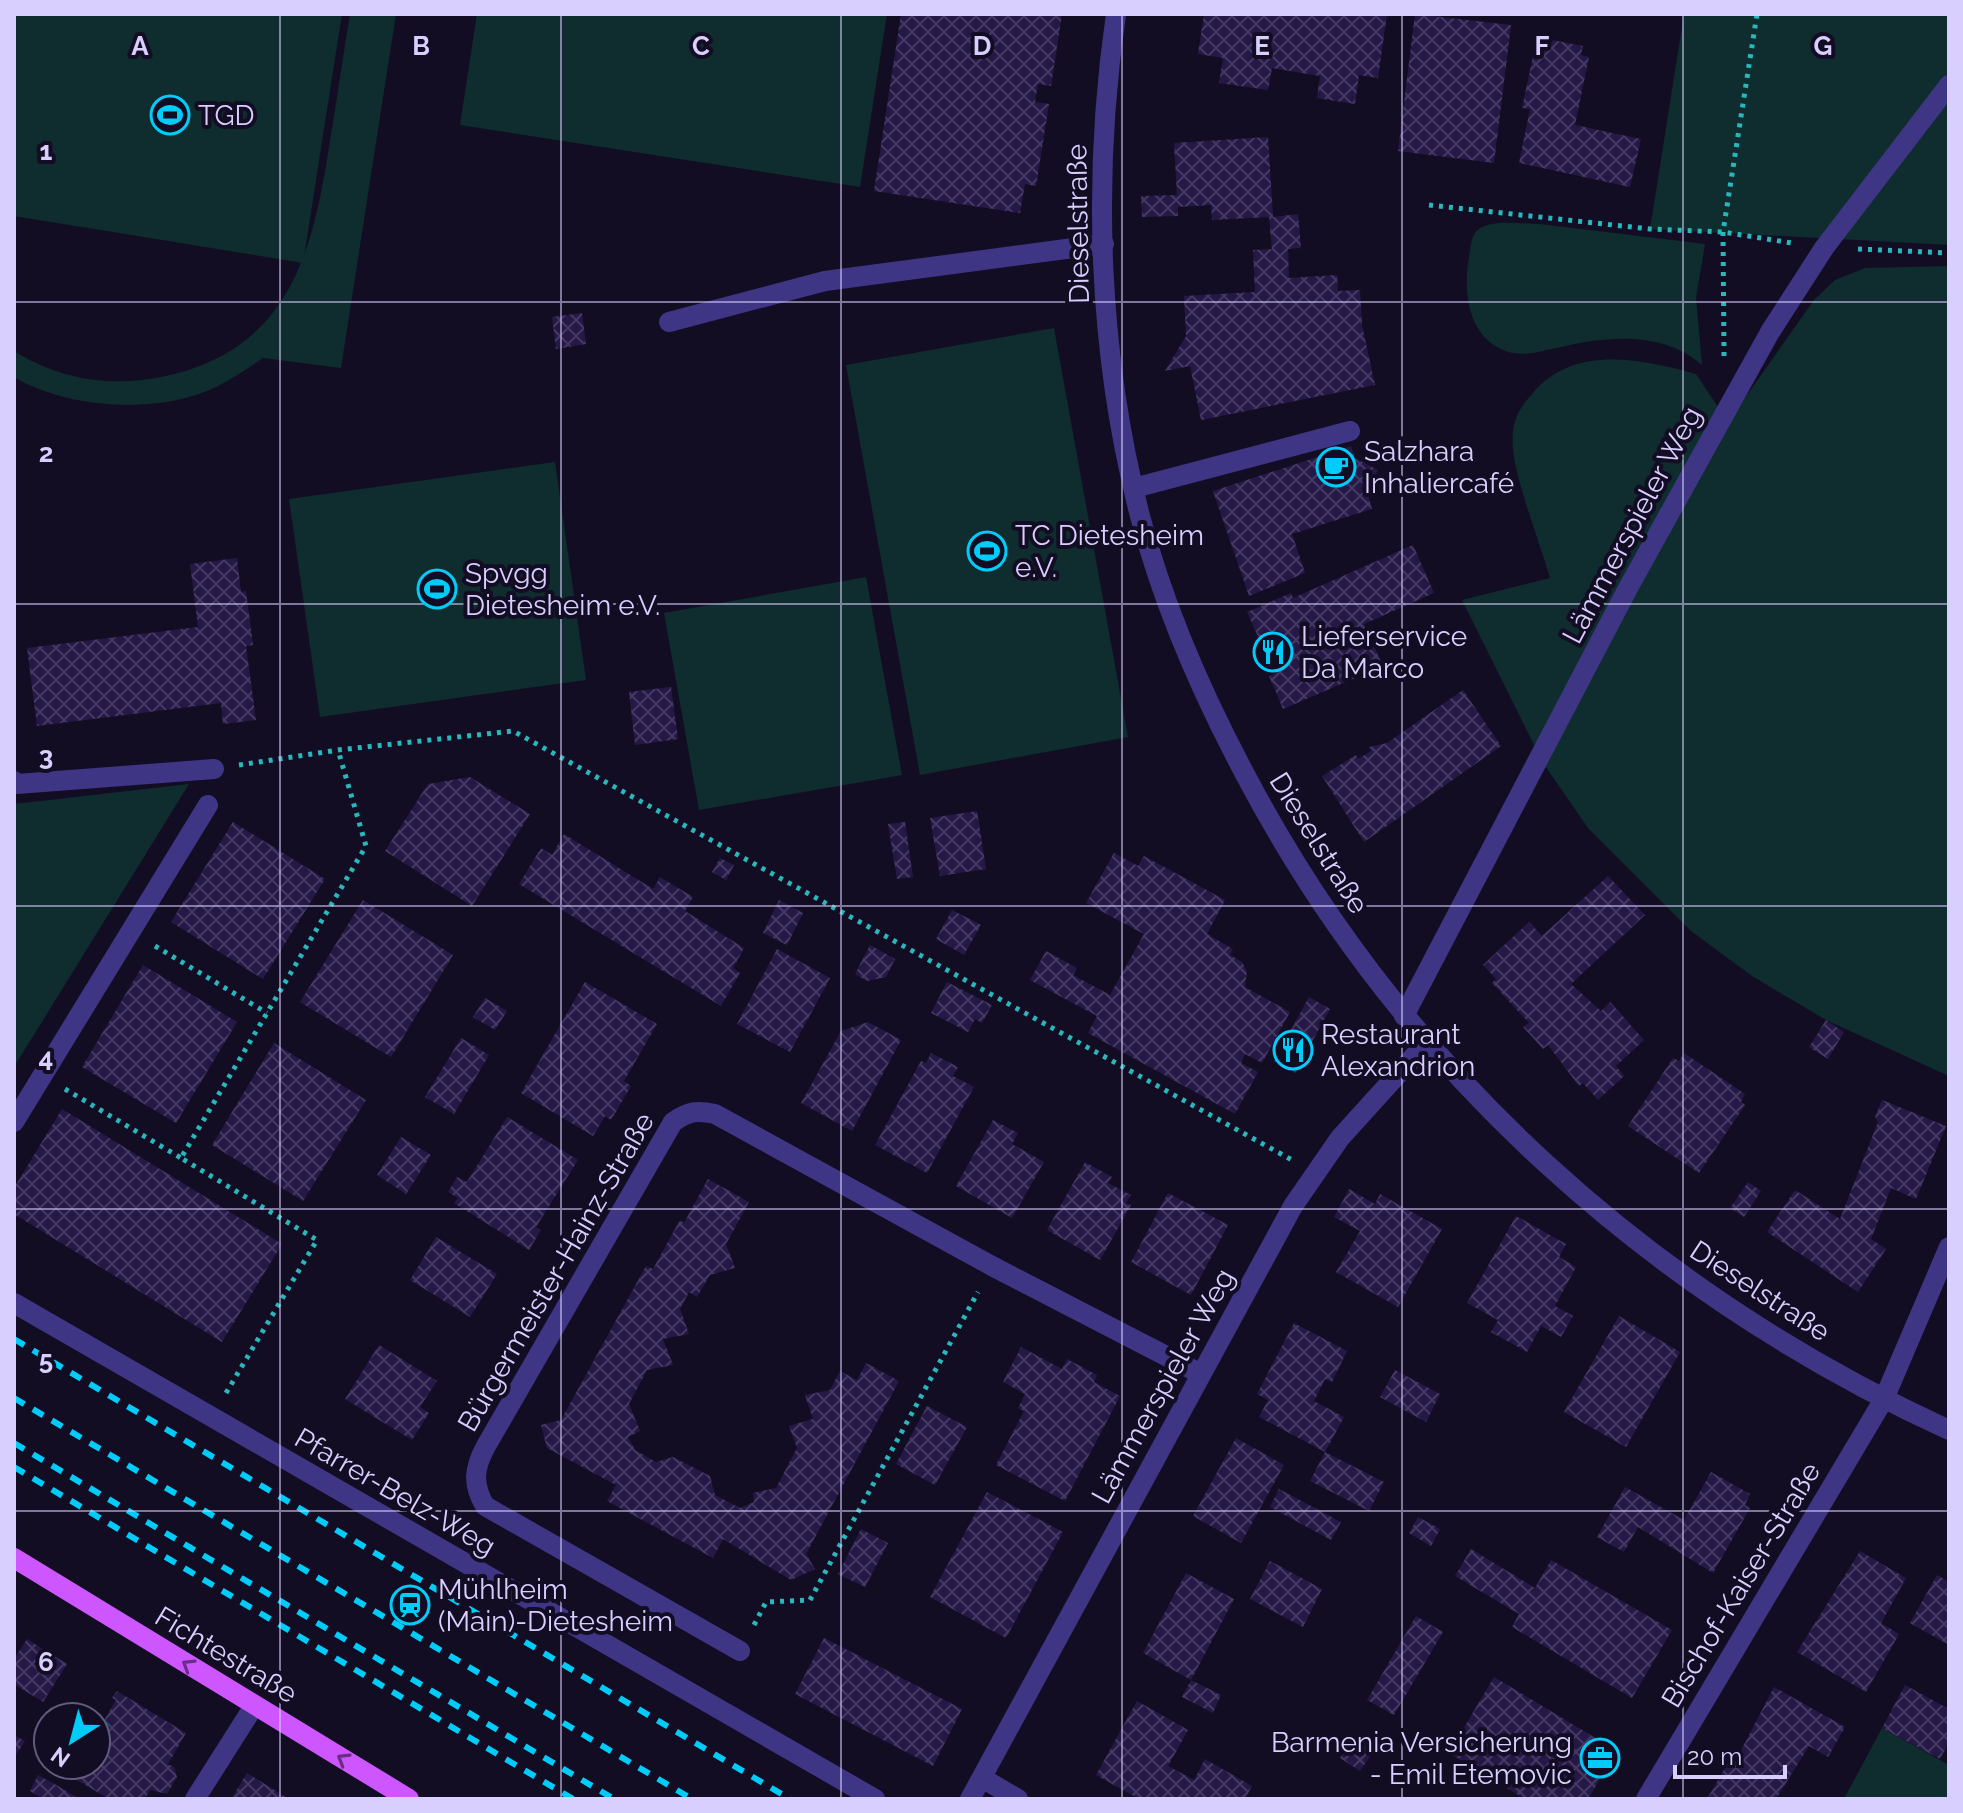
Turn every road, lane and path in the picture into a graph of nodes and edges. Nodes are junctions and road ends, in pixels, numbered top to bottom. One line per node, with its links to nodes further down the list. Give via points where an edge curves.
1 (1116, 14): 6 (street, Dieselstraße, via 1106,113)
2 (1757, 14): 5 (path)
3 (1949, 85): 7 (street, Lämmerspieler Weg)
4 (1429, 205): 5 (path)
5 (1723, 232): 7 (path); 10 (path)
6 (1104, 244): 9 (street, via 825,281); 12 (street, Dieselstraße, via 1111,354)
7 (1824, 248): 8 (path); 10 (street, Lämmerspieler Weg)
8 (1949, 253)
9 (669, 322)
10 (1724, 413): 19 (street, Lämmerspieler Weg)
11 (1350, 431): 12 (street)
12 (1134, 488): 19 (street, Dieselstraße, via 1173,619 1225,738 1308,885)
13 (338, 750): 14 (path); 18 (path, via 366,846); 24 (path, via 513,731)
14 (214, 769): 15 (street)
15 (14, 781)
16 (208, 805): 17 (street)
17 (130, 931): 18 (path); 21 (street)
18 (267, 1013): 23 (path)
19 (1404, 1016): 20 (street, Dieselstraße)
20 (1426, 1043): 24 (street, Lämmerspieler Weg); 29 (street, Dieselstraße, via 1497,1120 1619,1228 1760,1326)
21 (42, 1075): 22 (street); 23 (path)
22 (14, 1122)
23 (181, 1158): 30 (path, via 317,1240)
24 (1314, 1173): 28 (street, Lämmerspieler Weg)
25 (1949, 1247): 29 (street, Bischof-Kaiser-Straße)
26 (992, 1266): 28 (street, Bürgermeister-Hainz-Straße); 33 (path, via 810,1600 766,1602); 33 (street, Bürgermeister-Hainz-Straße, via 715,1114 698,1110 673,1122 476,1464 475,1480 485,1506)
27 (14, 1303): 30 (street, Pfarrer-Belz-Weg)
28 (1201, 1374): 35 (street, Lämmerspieler Weg)
29 (1884, 1399): 31 (street, Dieselstraße); 41 (street, Bischof-Kaiser-Straße)
30 (211, 1418): 38 (street, Pfarrer-Belz-Weg)
31 (1949, 1430)
32 (14, 1558): 34 (main road, Fichtestraße, one-way to 32)
33 (740, 1651)
34 (254, 1706): 36 (street); 37 (main road, Fichtestraße, one-way to 34)
35 (982, 1778): 39 (street); 40 (street)
36 (195, 1799)
37 (409, 1799)
38 (875, 1799)
39 (970, 1799)
40 (1018, 1799)
41 (1646, 1799)

